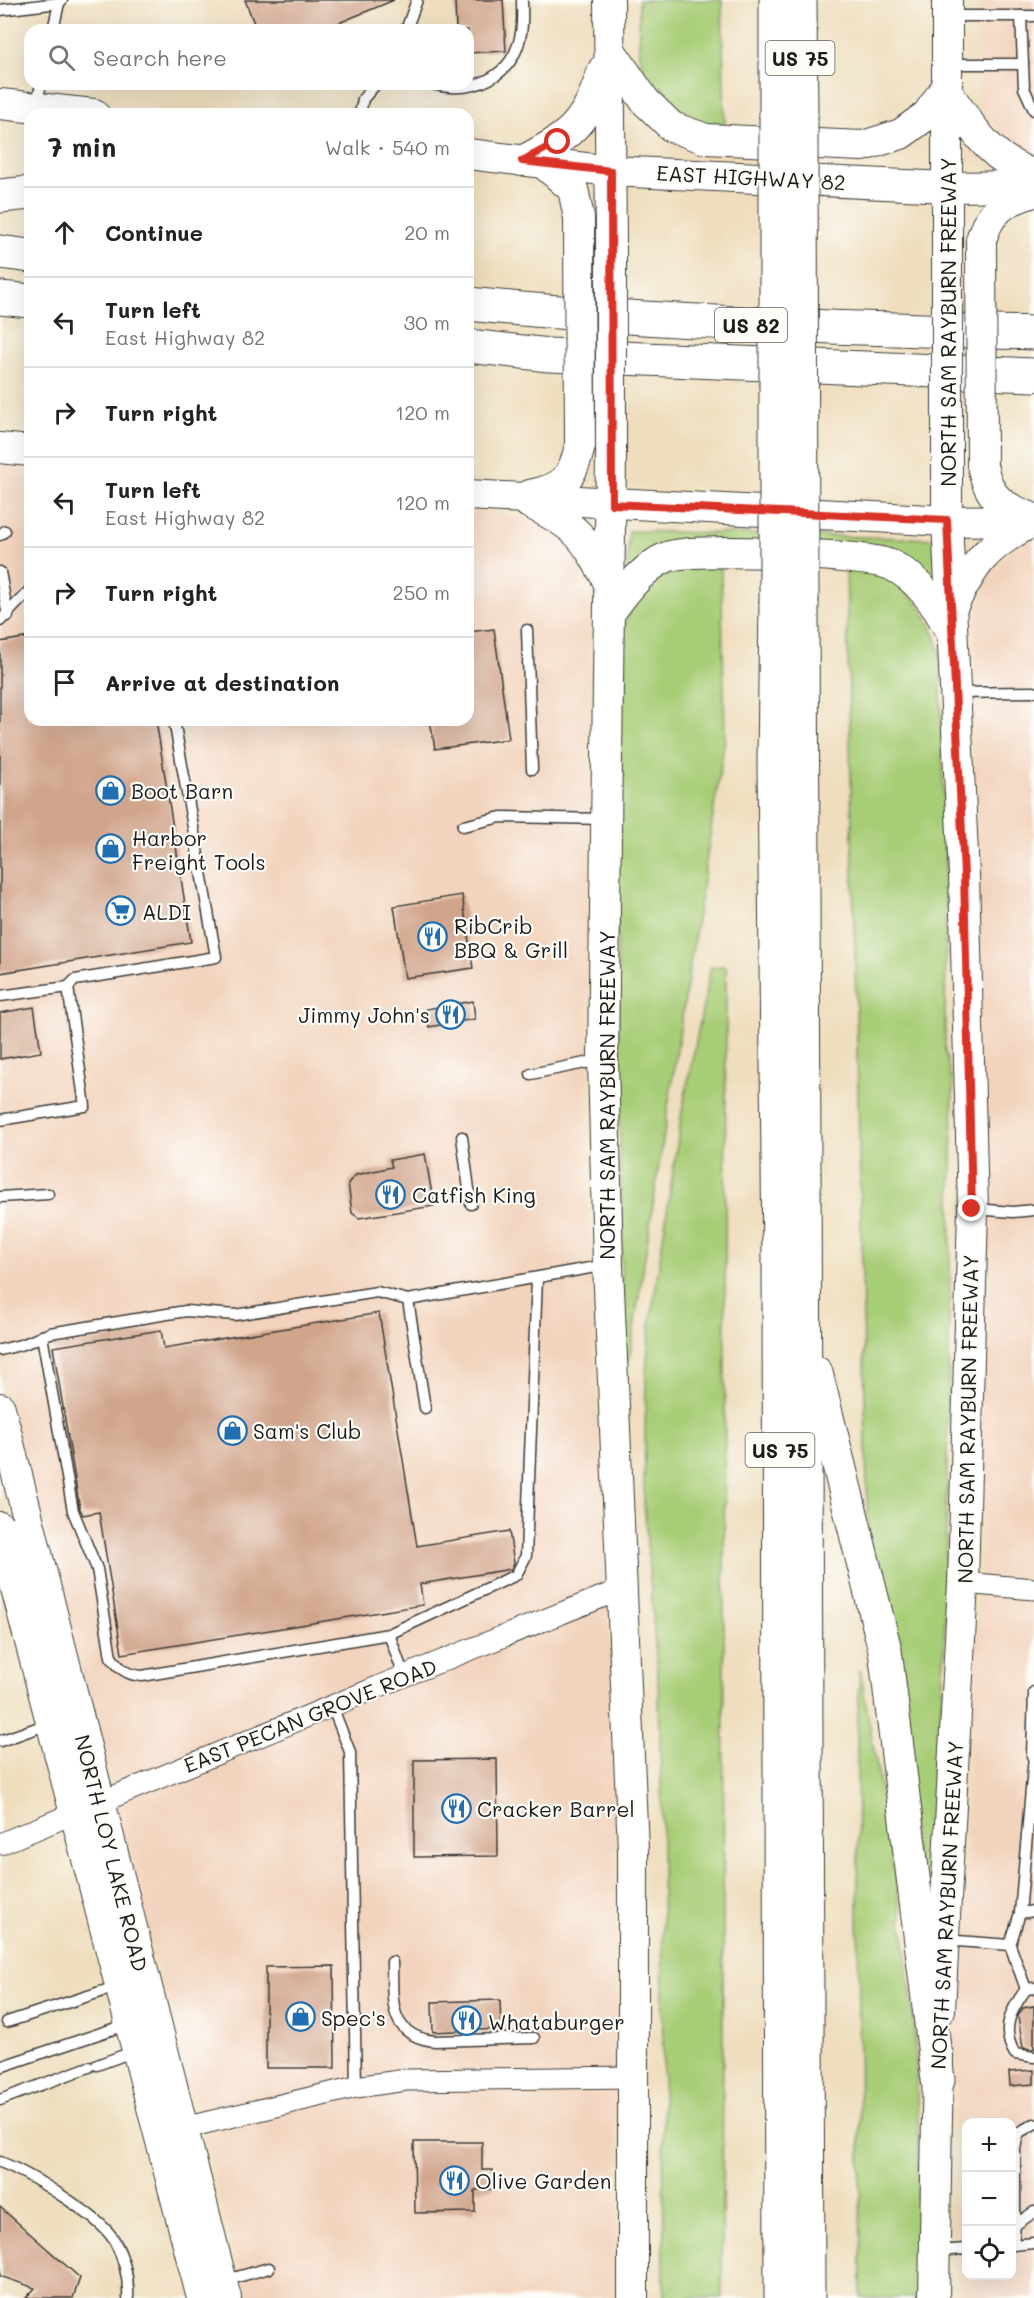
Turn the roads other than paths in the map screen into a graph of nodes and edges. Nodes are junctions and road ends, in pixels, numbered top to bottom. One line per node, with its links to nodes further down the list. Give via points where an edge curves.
1 (417, 0): 12 (lane)
2 (522, 0): 16 (lane, via 521,34 505,70 492,80)
3 (609, 0): 13 (main road, NORTH SAM RAYBURN FREEWAY)
4 (776, 0): 23 (highway, US 75)
5 (800, 0): 23 (highway, US 75)
6 (60, 1): 8 (lane); 11 (lane)
7 (947, 8): 9 (lane); 15 (main road, NORTH SAM RAYBURN FREEWAY)
8 (0, 10)
9 (1021, 16): 10 (lane); 14 (lane)
10 (1034, 16)
11 (54, 24)
12 (408, 24)
13 (610, 51): 15 (main road, via 645,101 672,127 706,139 863,146 901,134 927,115); 25 (main road, via 592,104 580,122); 26 (main road, NORTH SAM RAYBURN FREEWAY)
14 (1023, 64): 15 (lane); 22 (lane, via 1024,88)
15 (946, 77): 27 (main road, via 989,149 1014,168); 29 (main road, NORTH SAM RAYBURN FREEWAY)
16 (474, 84)
17 (371, 90): 21 (lane)
18 (39, 96): 19 (main road); 20 (main road)
19 (0, 104)
20 (76, 108)
21 (361, 108)
22 (1034, 110)
23 (789, 116): 52 (highway, US 75, bridge)
24 (474, 155): 25 (main road, EAST HIGHWAY 82)
25 (532, 162): 26 (main road, EAST HIGHWAY 82); 44 (main road, bridge, via 573,189 579,218 580,446 572,472 562,484 550,491)
26 (611, 171): 29 (main road, EAST HIGHWAY 82); 45 (main road, NORTH SAM RAYBURN FREEWAY, bridge)
27 (1034, 175)
28 (1034, 186): 29 (main road, EAST HIGHWAY 82)
29 (947, 187): 46 (main road, NORTH SAM RAYBURN FREEWAY, bridge)
30 (1034, 192): 47 (main road, bridge, via 1015,197 995,211 985,224 981,242 985,483 1003,505)
31 (24, 194): 32 (highway)
32 (0, 196)
33 (0, 252): 34 (highway)
34 (24, 255)
35 (0, 298): 36 (highway)
36 (24, 300)
37 (474, 305): 38 (highway, US 82, via 776,326)
38 (1034, 333)
39 (474, 347): 40 (highway, US 82, via 549,355)
40 (1034, 375)
41 (0, 448): 42 (main road)
42 (24, 450)
43 (474, 495): 44 (main road)
44 (518, 498): 45 (main road); 51 (main road, via 573,528 588,543)
45 (612, 504): 46 (main road); 51 (main road, NORTH SAM RAYBURN FREEWAY)
46 (947, 520): 47 (main road); 54 (main road, NORTH SAM RAYBURN FREEWAY)
47 (1034, 520): 54 (main road, via 987,550 969,574)
48 (0, 572): 49 (lane)
49 (1, 584): 53 (lane)
50 (24, 596): 53 (lane)
51 (610, 597): 54 (main road, via 669,556 702,552 861,558 890,564 915,581); 60 (main road, NORTH SAM RAYBURN FREEWAY)
52 (789, 603): 76 (highway, US 75); 124 (highway, US 75, via 774,763)
53 (4, 618)
54 (952, 622): 57 (main road, NORTH SAM RAYBURN FREEWAY)
55 (527, 630): 59 (lane)
56 (1034, 692): 57 (lane)
57 (955, 693): 71 (main road, NORTH SAM RAYBURN FREEWAY, via 964,875)
58 (175, 726): 62 (lane, via 216,957 75,980)
59 (532, 769)
60 (606, 819): 61 (lane, via 501,817); 64 (main road, NORTH SAM RAYBURN FREEWAY)
61 (463, 826)
62 (68, 987): 63 (lane); 66 (lane, via 85,1106)
63 (0, 996)
64 (603, 1059): 65 (lane); 73 (main road, NORTH SAM RAYBURN FREEWAY)
65 (531, 1074)
66 (0, 1120)
67 (462, 1137): 70 (lane)
68 (48, 1194): 69 (lane)
69 (0, 1197)
70 (471, 1204)
71 (972, 1209): 72 (lane); 82 (main road, NORTH SAM RAYBURN FREEWAY)
72 (1034, 1210)
73 (608, 1265): 74 (lane); 83 (main road, NORTH SAM RAYBURN FREEWAY)
74 (537, 1278): 75 (lane); 85 (lane, via 526,1557 516,1575)
75 (408, 1300): 77 (lane, via 377,1292 235,1315 186,1311); 80 (lane)
76 (803, 1323): 107 (highway, via 885,1650); 125 (highway, US 75)
77 (42, 1336): 78 (lane); 85 (lane, via 73,1511 97,1569 111,1657 119,1668 131,1676 142,1676)
78 (0, 1350)
79 (0, 1408): 92 (main road, NORTH LOY LAKE ROAD)
80 (425, 1408)
81 (1, 1531): 89 (main road, NORTH LOY LAKE ROAD, via 14,1597)
82 (963, 1584): 84 (street); 96 (main road, NORTH SAM RAYBURN FREEWAY)
83 (622, 1589): 86 (street, EAST PECAN GROVE ROAD); 106 (main road, NORTH SAM RAYBURN FREEWAY, via 633,1850)
84 (1034, 1589)
85 (389, 1634): 86 (lane)
86 (404, 1676): 88 (street, EAST PECAN GROVE ROAD)
87 (1034, 1692): 91 (lane)
88 (332, 1706): 92 (street, EAST PECAN GROVE ROAD); 108 (lane, via 350,1752)
89 (51, 1722): 90 (lane); 92 (main road, NORTH LOY LAKE ROAD)
90 (0, 1741)
91 (1033, 1756): 95 (lane)
92 (87, 1808): 93 (street, EAST PECAN GROVE ROAD); 99 (main road, NORTH LOY LAKE ROAD); 111 (main road, NORTH LOY LAKE ROAD)
93 (0, 1844)
94 (1034, 1911): 95 (lane)
95 (1020, 1913): 97 (lane)
96 (942, 1940): 97 (lane); 107 (main road, NORTH SAM RAYBURN FREEWAY)
97 (1010, 1945): 100 (lane)
98 (392, 1962): 103 (lane, via 397,2020 407,2033 435,2040)
99 (119, 1986): 101 (lane); 102 (main road, NORTH LOY LAKE ROAD)
100 (1030, 1988): 104 (lane, via 1009,2013 1009,2044 1015,2054)
101 (7, 2022)
102 (132, 2037): 105 (lane); 109 (lane, via 93,2066); 111 (main road, NORTH LOY LAKE ROAD)
103 (534, 2038)
104 (1034, 2057)
105 (0, 2067)
106 (632, 2077): 108 (street, via 406,2080); 123 (main road, NORTH SAM RAYBURN FREEWAY)
107 (938, 2079): 119 (main road, NORTH SAM RAYBURN FREEWAY)
108 (356, 2087): 111 (street)
109 (0, 2100)
110 (1034, 2124): 113 (lane, via 1018,2133)
111 (170, 2131): 121 (main road, NORTH LOY LAKE ROAD)
112 (0, 2162): 122 (lane, via 84,2211 113,2239 129,2280)
113 (1015, 2172)
114 (1031, 2213): 115 (lane)
115 (1016, 2224)
116 (1034, 2243): 117 (lane)
117 (1016, 2245)
118 (962, 2249): 119 (lane)
119 (933, 2252): 126 (main road, NORTH SAM RAYBURN FREEWAY)
120 (269, 2268): 121 (lane)
121 (216, 2292)
122 (128, 2298)
123 (633, 2298)
124 (781, 2298)
125 (808, 2298)
126 (934, 2298)

